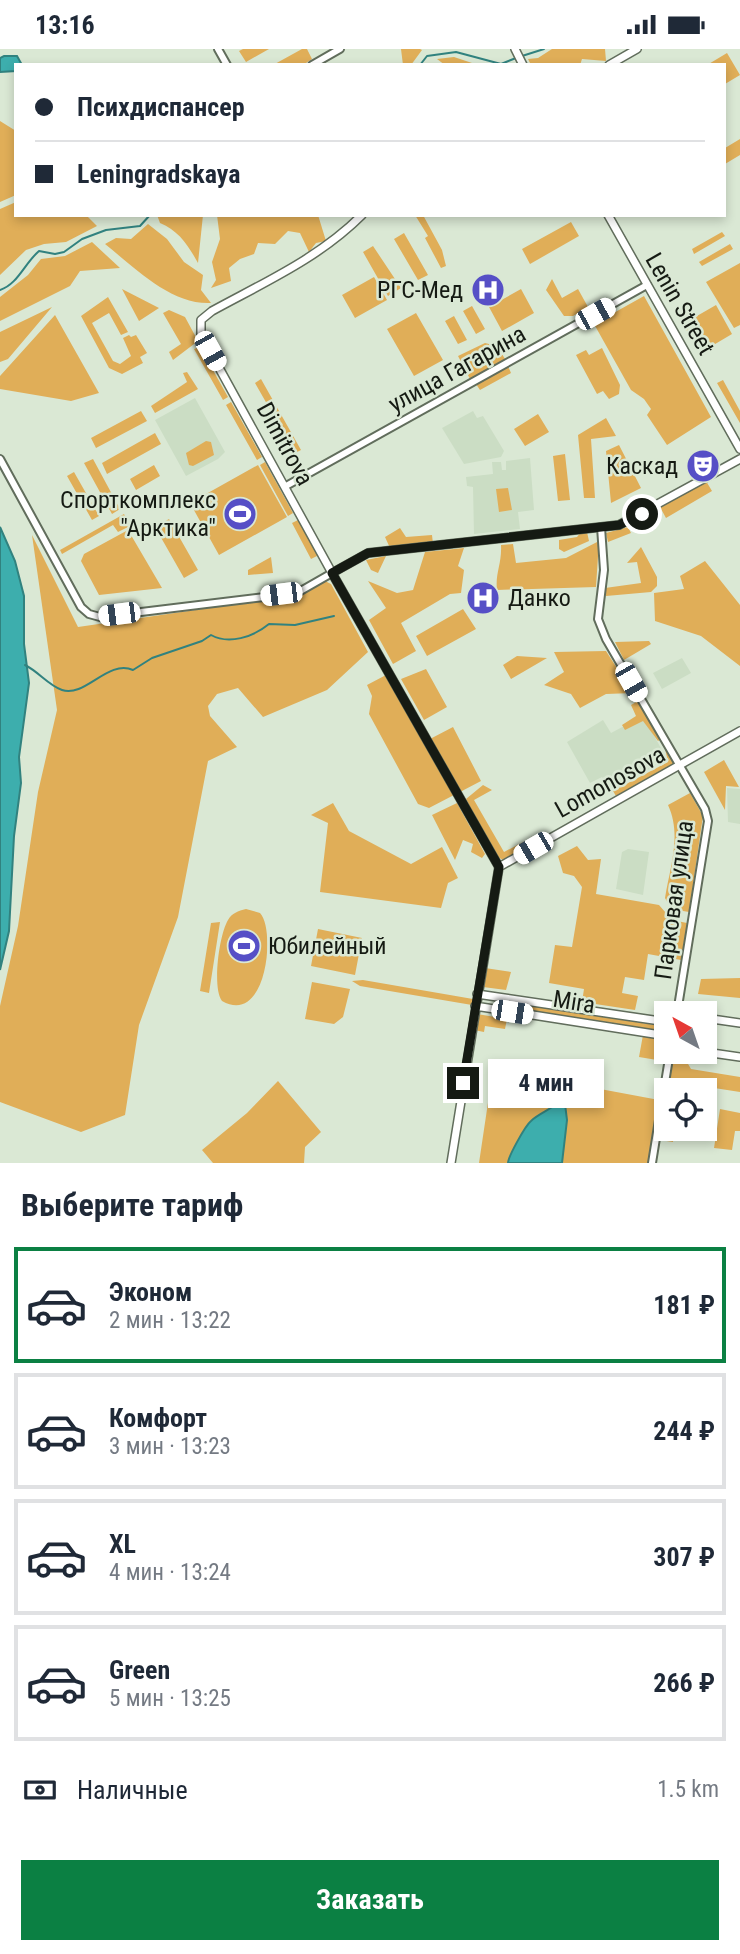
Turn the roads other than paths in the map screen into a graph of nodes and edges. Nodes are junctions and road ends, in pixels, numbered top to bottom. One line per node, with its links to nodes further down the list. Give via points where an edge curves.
1 (340, 49): 3 (street)
2 (637, 49): 4 (main road)
3 (316, 63)
4 (612, 63)
5 (360, 217): 11 (main road, Dimitrova, via 313,256 201,320 201,335)
6 (609, 217): 7 (main road, Lenin Street)
7 (647, 285): 8 (main road, Lenin Street); 11 (street, улица Гагарина)
8 (740, 449)
9 (0, 459): 13 (street, via 89,614 100,617 298,593)
10 (740, 459): 12 (main road, via 628,521)
11 (286, 486): 13 (main road, Dimitrova)
12 (601, 527): 13 (main road, via 368,553); 15 (street, Парковая улица, via 604,570 598,619)
13 (332, 573): 16 (street)
14 (740, 731): 15 (main road, Lomonosova)
15 (680, 765): 16 (main road, Lomonosova); 18 (street, Парковая улица, via 708,821)
16 (499, 867): 17 (main road)
17 (477, 994): 19 (main road); 20 (main road, Mira)
18 (679, 1001)
19 (475, 1006): 23 (main road, Mira); 27 (main road)
20 (654, 1020)
21 (718, 1020): 22 (main road)
22 (740, 1023)
23 (654, 1034)
24 (718, 1054): 25 (main road)
25 (740, 1057)
26 (668, 1064): 28 (street)
27 (451, 1163)
28 (652, 1163)

